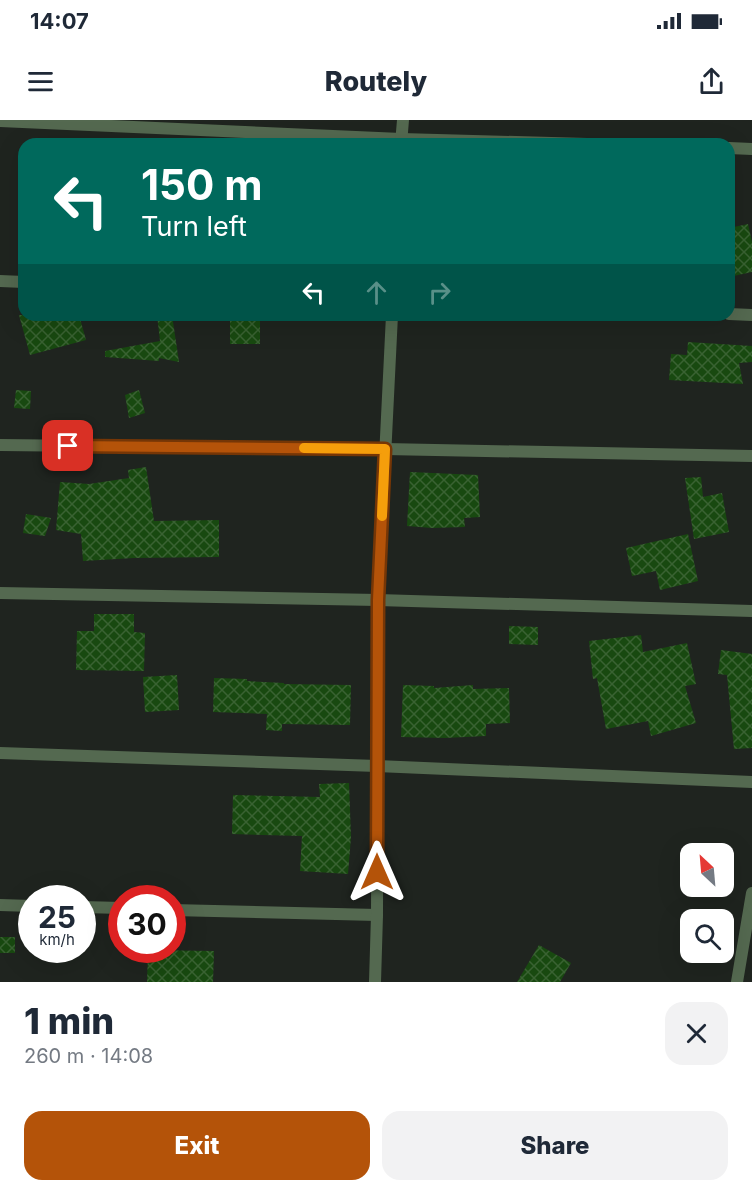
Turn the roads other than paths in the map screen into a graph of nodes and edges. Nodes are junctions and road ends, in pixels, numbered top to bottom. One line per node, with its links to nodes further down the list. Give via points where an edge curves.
1 (403, 120): 4 (street)
2 (0, 121): 3 (street)
3 (341, 138)
4 (401, 138)
5 (735, 148): 6 (street)
6 (752, 149)
7 (0, 280): 8 (street)
8 (18, 282)
9 (735, 314): 10 (street)
10 (752, 315)
11 (392, 321): 13 (street)
12 (0, 445): 13 (street)
13 (385, 449): 14 (street); 16 (street)
14 (752, 456)
15 (0, 593): 16 (street)
16 (378, 600): 17 (street); 19 (street)
17 (752, 611)
18 (0, 753): 19 (street)
19 (377, 766): 20 (street); 25 (street)
20 (752, 782)
21 (752, 893): 27 (street)
22 (0, 905): 23 (street)
23 (18, 906)
24 (186, 910): 25 (street)
25 (376, 915): 26 (street)
26 (375, 982)
27 (737, 982)

